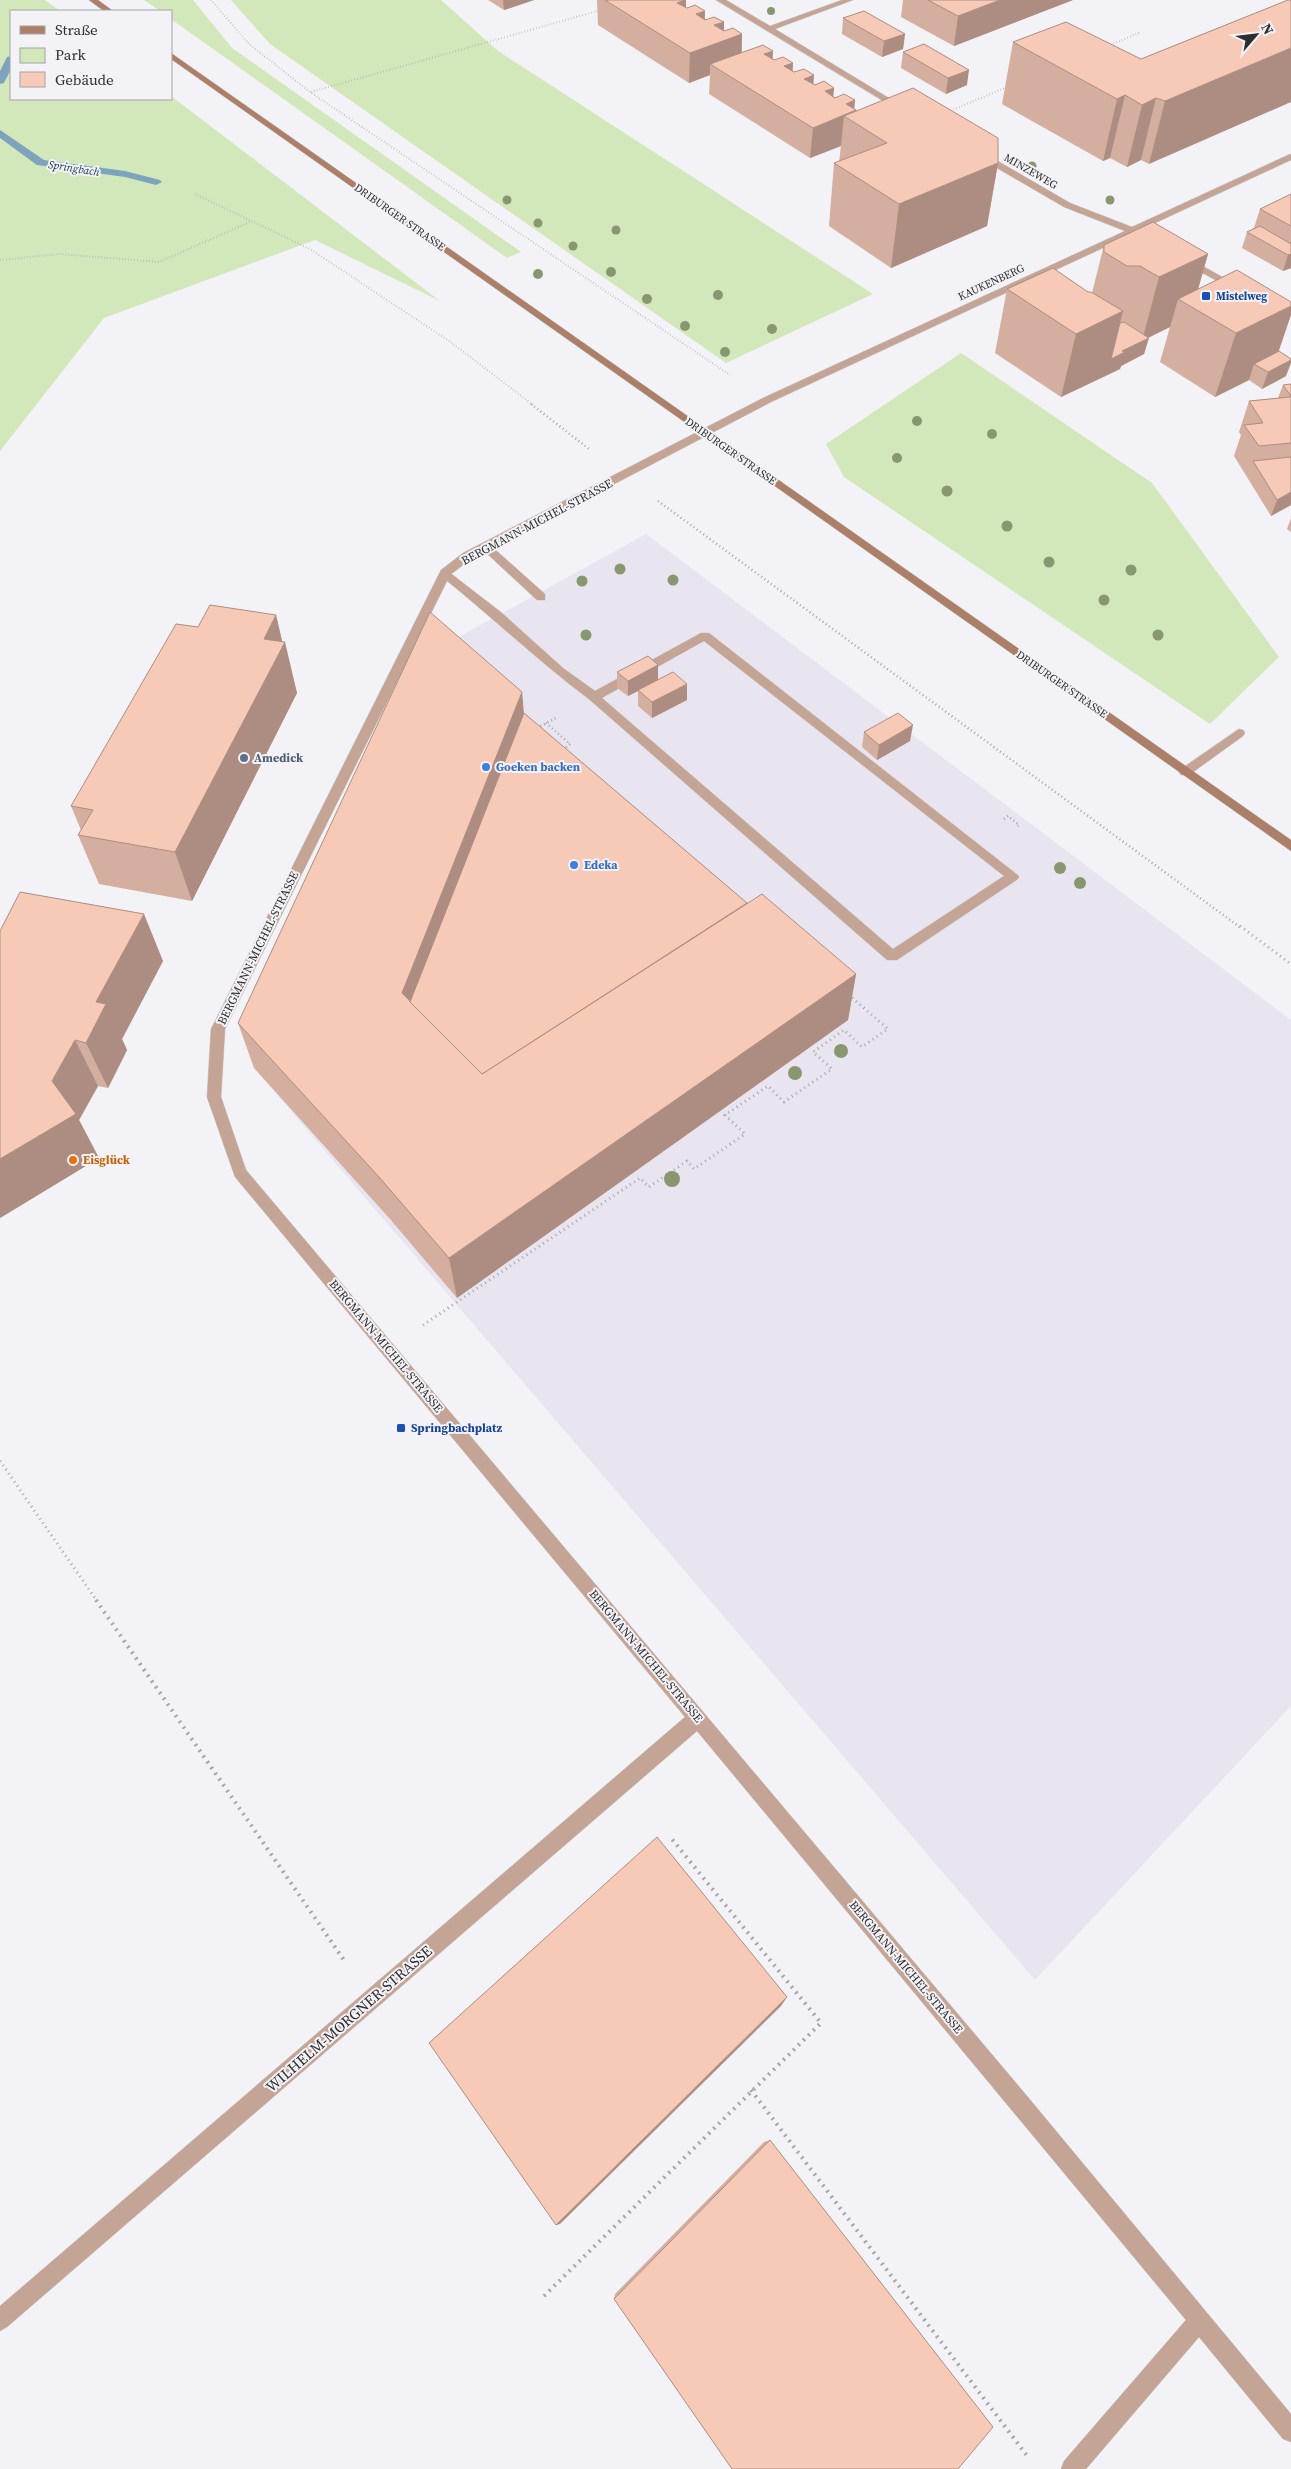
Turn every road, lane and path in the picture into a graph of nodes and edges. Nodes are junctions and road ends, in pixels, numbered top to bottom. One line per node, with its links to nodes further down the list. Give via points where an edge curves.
1 (93, 0): 6 (main road)
2 (211, 0): 12 (path, via 249,44)
3 (720, 0): 7 (street)
4 (848, 0): 7 (street)
5 (608, 8): 12 (path)
6 (108, 10)
7 (769, 29): 13 (street)
8 (1141, 32): 9 (path)
9 (1105, 47)
10 (172, 56): 24 (main road, DRIBURGER STRASSE)
11 (1015, 84): 13 (path)
12 (310, 92): 23 (path)
13 (925, 122)
14 (975, 151): 18 (street, MINZEWEG, via 1067,205)
15 (1291, 157): 18 (street, KAUKENBERG)
16 (195, 194): 17 (path)
17 (250, 221): 21 (path, via 159,262 60,254); 25 (path, via 310,249 452,343)
18 (1132, 230): 19 (street); 23 (street, KAUKENBERG)
19 (1149, 239)
20 (1182, 257): 22 (street)
21 (0, 260)
22 (1248, 294)
23 (767, 400): 24 (street, KAUKENBERG)
24 (704, 432): 25 (street, BERGMANN-MICHEL-STRASSE); 33 (main road, DRIBURGER STRASSE)
25 (624, 476): 26 (street, BERGMANN-MICHEL-STRASSE); 37 (path)
26 (486, 547): 27 (street, BERGMANN-MICHEL-STRASSE, via 467,556); 28 (street)
27 (445, 573): 29 (street); 39 (street, BERGMANN-MICHEL-STRASSE, via 218,1029 214,1097 240,1173)
28 (541, 597)
29 (594, 697): 29 (street, via 892,956 1013,876 705,636)
30 (546, 723): 32 (path, via 570,744)
31 (1239, 733): 33 (street)
32 (559, 754)
33 (1186, 772): 36 (main road, DRIBURGER STRASSE)
34 (1008, 816): 35 (path)
35 (1019, 825)
36 (1291, 846)
37 (1291, 964)
38 (847, 993): 39 (path, via 888,1029 862,1047 844,1030 813,1052 832,1069 784,1102 768,1086 725,1115 745,1134 694,1169 687,1161 649,1187 640,1178)
39 (389, 1349): 41 (street, BERGMANN-MICHEL-STRASSE)
40 (0, 1461): 43 (path)
41 (698, 1718): 43 (street, WILHELM-MORGNER-STRASSE); 47 (street, BERGMANN-MICHEL-STRASSE)
42 (672, 1838): 44 (path, via 821,2023)
43 (372, 2000): 46 (street, WILHELM-MORGNER-STRASSE)
44 (751, 2090): 45 (path); 49 (path)
45 (544, 2296)
46 (0, 2320)
47 (1199, 2321): 48 (street, BERGMANN-MICHEL-STRASSE); 50 (street)
48 (1291, 2431)
49 (1032, 2461)
50 (1072, 2469)

